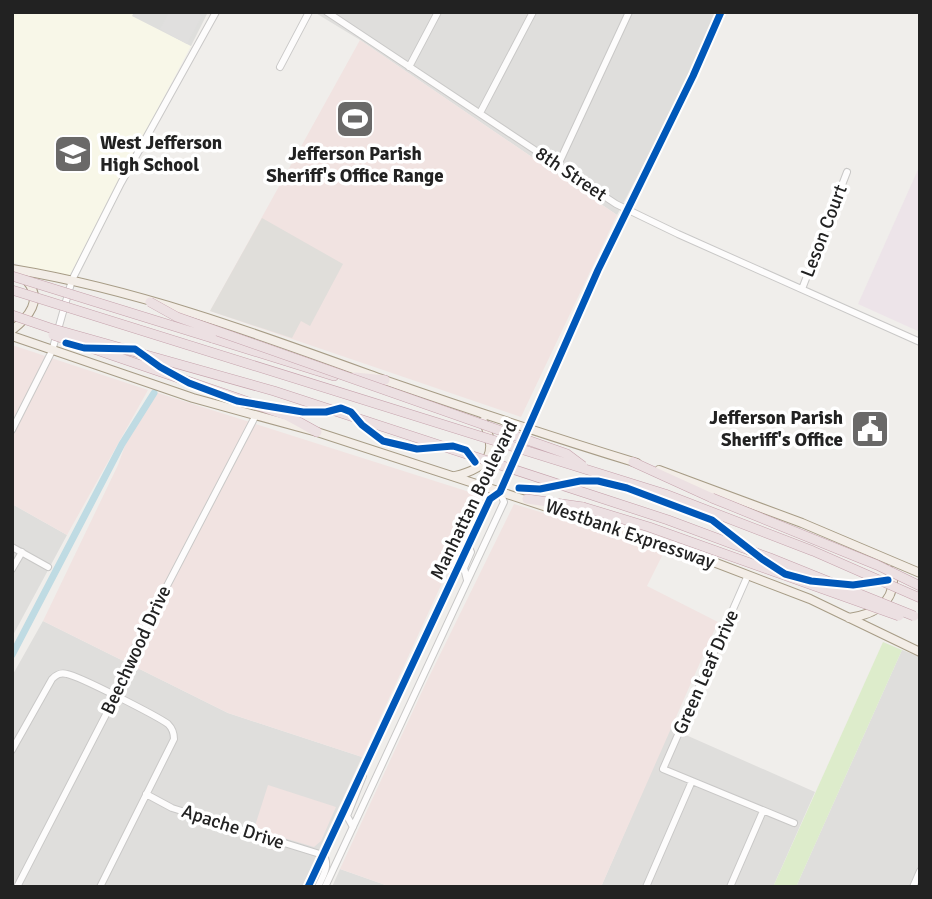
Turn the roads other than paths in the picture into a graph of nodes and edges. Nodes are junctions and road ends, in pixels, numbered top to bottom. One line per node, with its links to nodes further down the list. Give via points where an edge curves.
1 (216, 12): 15 (street)
2 (309, 12): 8 (street)
3 (327, 12): 9 (street, 8th Street)
4 (438, 12): 9 (street)
5 (533, 12): 10 (street)
6 (629, 12): 11 (street)
7 (721, 12): 13 (street, Manhattan Boulevard)
8 (280, 67)
9 (410, 67): 10 (street, 8th Street)
10 (480, 113): 11 (street, 8th Street)
11 (558, 165): 13 (street, 8th Street)
12 (847, 172): 16 (street, Leson Court)
13 (628, 209): 16 (street, 8th Street); 27 (street, Manhattan Boulevard)
14 (14, 272): 15 (main road); 20 (main road, via 31,284 34,293 29,316); 24 (highway, bridge, via 331,375)
15 (72, 280): 18 (main road); 23 (street)
16 (802, 289): 22 (street, 8th Street)
17 (12, 290): 31 (highway, bridge)
18 (150, 302): 24 (main road); 31 (highway, bridge, via 177,317 567,454)
19 (12, 317): 25 (highway, bridge); 47 (highway, Westbank Expressway, bridge, via 274,391 668,520)
20 (12, 330)
21 (12, 337): 23 (main road)
22 (920, 342)
23 (52, 351): 25 (main road, via 193,398); 28 (street)
24 (385, 380): 26 (main road)
25 (258, 410): 29 (highway, via 288,416); 49 (street, Beechwood Drive, via 132,653)
26 (480, 414): 27 (main road); 32 (main road, via 489,437 489,455 479,468)
27 (527, 429): 30 (main road); 33 (street, Manhattan Boulevard)
28 (12, 430)
29 (317, 432): 32 (main road, Westbank Expressway)
30 (633, 462): 38 (main road); 44 (highway, bridge)
31 (590, 471): 45 (highway, bridge, via 751,526)
32 (455, 476): 33 (main road, Westbank Expressway)
33 (500, 492): 34 (main road, Westbank Expressway); 35 (street, Manhattan Boulevard, via 490,499); 43 (street, Manhattan Boulevard, via 504,502)
34 (527, 499): 42 (main road, Westbank Expressway); 47 (highway, bridge, via 583,507 897,616)
35 (468, 546): 43 (street); 51 (street, Manhattan Boulevard)
36 (12, 547): 37 (street)
37 (22, 552): 39 (street); 40 (street)
38 (878, 555): 41 (main road); 46 (main road, via 889,569 893,587 877,610)
39 (48, 567)
40 (12, 569)
41 (920, 573)
42 (748, 575): 46 (main road, Westbank Expressway); 52 (street, Green Leaf Drive, via 663,769)
43 (467, 580): 56 (street, Manhattan Boulevard)
44 (920, 586)
45 (920, 598)
46 (849, 618): 48 (main road, Westbank Expressway)
47 (917, 618)
48 (920, 652)
49 (115, 697): 50 (street, via 60,673 52,678); 53 (street, via 171,729 174,739); 59 (street, Beechwood Drive)
50 (12, 750)
51 (362, 771): 56 (street, via 347,816); 57 (street, Manhattan Boulevard)
52 (692, 780): 54 (street); 64 (street)
53 (146, 794): 57 (street, Apache Drive, via 184,812); 60 (street)
54 (763, 811): 55 (street); 65 (street)
55 (794, 824)
56 (353, 827): 63 (street, Manhattan Boulevard)
57 (323, 855): 61 (street, Manhattan Boulevard); 62 (street, via 326,866)
58 (920, 871): 66 (street)
59 (15, 886)
60 (100, 887)
61 (308, 887)
62 (318, 887)
63 (325, 887)
64 (646, 887)
65 (730, 887)
66 (913, 887)

